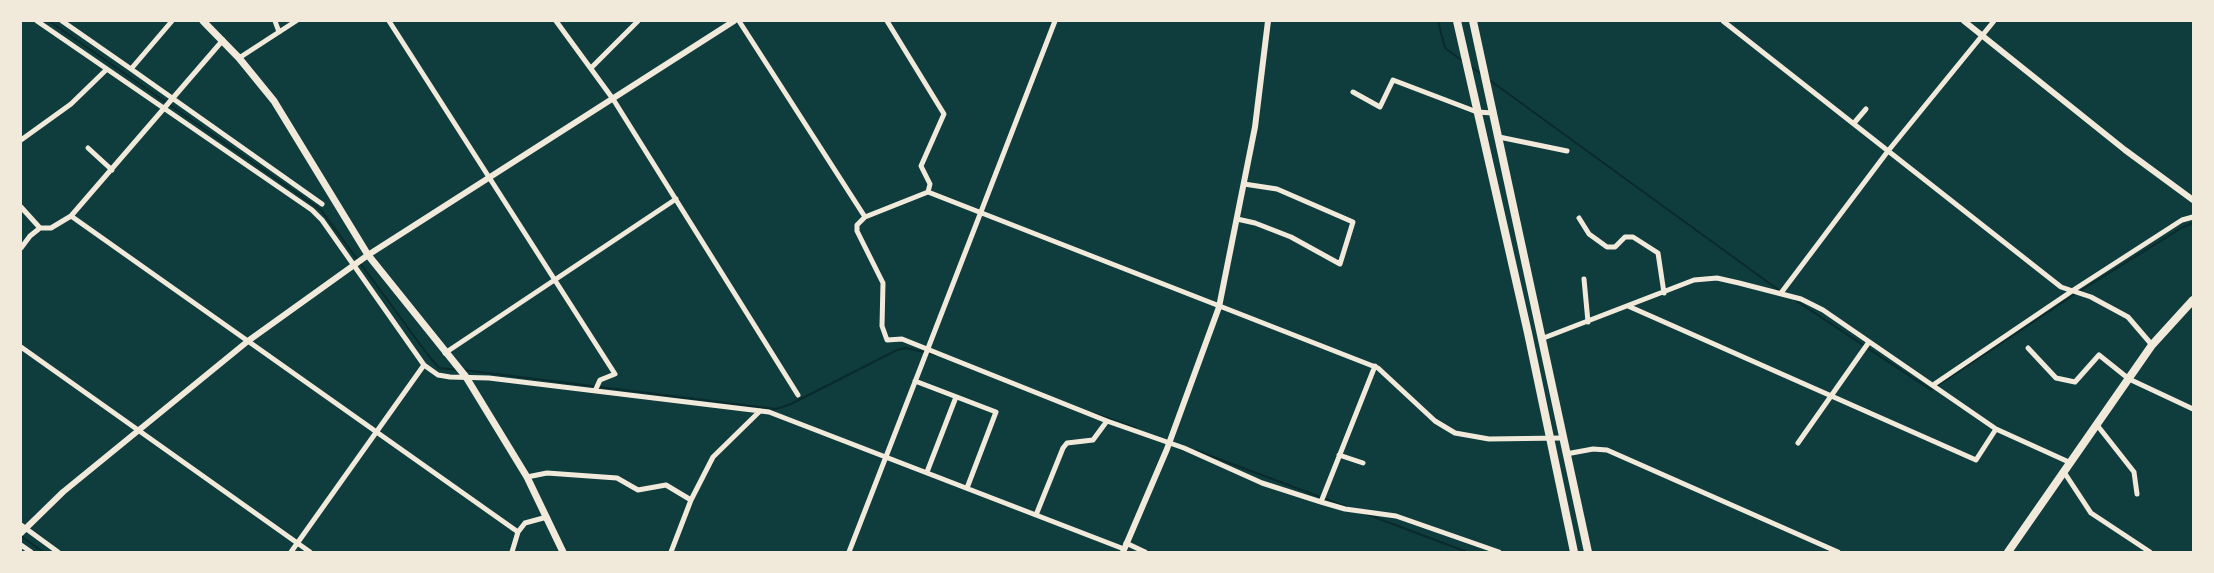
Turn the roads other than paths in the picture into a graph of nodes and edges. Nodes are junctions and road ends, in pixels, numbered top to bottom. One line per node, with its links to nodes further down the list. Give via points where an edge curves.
1 (37, 21): 26 (street)
2 (62, 21): 25 (street)
3 (172, 21): 25 (street)
4 (203, 21): 22 (main road)
5 (275, 21): 20 (street)
6 (296, 21): 20 (street)
7 (389, 21): 41 (street)
8 (556, 21): 24 (street)
9 (638, 21): 24 (street)
10 (734, 21): 29 (street)
11 (739, 21): 51 (street)
12 (887, 21): 43 (street, via 944,114 921,166 930,184)
13 (1056, 21): 48 (street)
14 (1268, 21): 42 (street)
15 (1457, 21): 32 (main road)
16 (1473, 21): 33 (main road)
17 (1723, 21): 34 (street)
18 (1964, 21): 21 (street)
19 (1994, 21): 21 (street)
20 (279, 32): 23 (street)
21 (1983, 36): 39 (street); 45 (street)
22 (223, 40): 23 (main road); 28 (street)
23 (239, 58): 56 (main road, via 297,136)
24 (591, 68): 29 (street)
25 (130, 69): 28 (street)
26 (106, 70): 31 (street); 36 (street, via 71,104)
27 (1353, 92): 32 (street, via 1380,107 1392,80)
28 (174, 99): 31 (street); 46 (street)
29 (613, 99): 41 (street); 44 (street)
30 (1866, 109): 34 (street)
31 (164, 111): 40 (street); 57 (street, via 312,210)
32 (1477, 112): 33 (street); 93 (main road)
33 (1493, 113): 35 (main road)
34 (1854, 123): 39 (street)
35 (1499, 137): 38 (street); 67 (main road)
36 (21, 140)
37 (88, 148): 40 (street)
38 (1567, 151)
39 (1888, 152): 60 (street, via 2061,287); 62 (street)
40 (112, 170): 49 (street)
41 (490, 178): 56 (street); 59 (street)
42 (1244, 184): 53 (street); 53 (street, via 1277,189 1353,222 1340,264 1291,237)
43 (928, 192): 48 (street); 51 (street)
44 (676, 199): 59 (street); 82 (street)
45 (2193, 200)
46 (322, 204)
47 (21, 207): 54 (street)
48 (981, 212): 65 (street); 73 (street)
49 (71, 216): 54 (street, via 51,228); 68 (street)
50 (2193, 217): 60 (street, via 2182,220)
51 (865, 218): 73 (street, via 857,225 857,231 883,283 882,326 887,340 902,339)
52 (1579, 218): 61 (street, via 1589,234 1607,248 1615,247 1625,237 1634,237 1658,253)
53 (1237, 219): 65 (street)
54 (40, 228): 55 (street)
55 (21, 248)
56 (368, 255): 57 (street); 74 (main road)
57 (352, 267): 68 (street); 75 (street)
58 (1584, 279): 66 (street)
59 (555, 280): 74 (street); 81 (street, via 615,374 600,380)
60 (2072, 291): 70 (street, via 2128,317); 80 (street)
61 (1664, 293): 62 (street, via 1706,278); 64 (street)
62 (1781, 293): 69 (street, via 1823,310)
63 (2193, 300): 70 (main road)
64 (1628, 306): 66 (street); 84 (street)
65 (1220, 307): 76 (street); 94 (street)
66 (1588, 322): 67 (street)
67 (1540, 339): 92 (main road)
68 (248, 341): 90 (street); 91 (street)
69 (1869, 342): 80 (street); 84 (street)
70 (2152, 345): 78 (main road)
71 (21, 347): 90 (street)
72 (2028, 348): 78 (street, via 2056,378 2075,382 2099,355)
73 (927, 349): 79 (street); 87 (street)
74 (445, 352): 77 (main road)
75 (424, 365): 77 (street, via 438,375); 91 (street)
76 (1375, 366): 93 (street, via 1434,421 1455,433 1489,439); 97 (street)
77 (466, 377): 81 (street); 103 (main road)
78 (2128, 379): 85 (street); 88 (main road)
79 (915, 381): 83 (street); 98 (street)
80 (1933, 385): 89 (street)
81 (595, 391): 86 (street)
82 (798, 395)
83 (956, 397): 101 (street); 104 (street, via 996,412)
84 (1830, 397): 89 (street, via 1976,460); 95 (street)
85 (2193, 409)
86 (760, 411): 98 (street, via 783,416); 106 (street, via 713,457)
87 (1107, 421): 94 (street); 108 (street, via 1093,440 1067,443 1063,448)
88 (2097, 425): 100 (main road); 105 (street, via 2134,472)
89 (1996, 429): 100 (street)
90 (138, 430): 110 (street); 112 (street)
91 (377, 430): 111 (street); 112 (street)
92 (1562, 438): 93 (street); 96 (main road)
93 (1551, 440): 125 (main road)
94 (1169, 443): 107 (street, via 1263,483); 114 (street)
95 (1798, 443)
96 (1566, 454): 126 (main road); 127 (street, via 1607,450)
97 (1339, 455): 99 (street); 107 (street)
98 (886, 456): 101 (street); 122 (street)
99 (1364, 463)
100 (2071, 463): 102 (main road)
101 (927, 472): 104 (street)
102 (2064, 472): 128 (main road); 129 (street, via 2091,513)
103 (527, 477): 106 (street, via 547,473 617,478 639,490 666,485); 109 (main road)
104 (967, 488): 108 (street)
105 (2137, 494)
106 (691, 500): 121 (street)
107 (1321, 502): 124 (street, via 1405,519)
108 (1036, 515): 114 (street)
109 (547, 517): 111 (street, via 525,523); 120 (main road)
110 (23, 529): 116 (street)
111 (518, 532): 119 (street)
112 (297, 543): 117 (street); 118 (street)
113 (21, 544): 115 (street)
114 (1124, 548): 123 (street)
115 (31, 552)
116 (58, 552)
117 (291, 552)
118 (310, 552)
119 (512, 552)
120 (563, 552)
121 (671, 552)
122 (849, 552)
123 (1145, 552)
124 (1499, 552)
125 (1574, 552)
126 (1588, 552)
127 (1838, 552)
128 (2008, 552)
129 (2150, 552)

